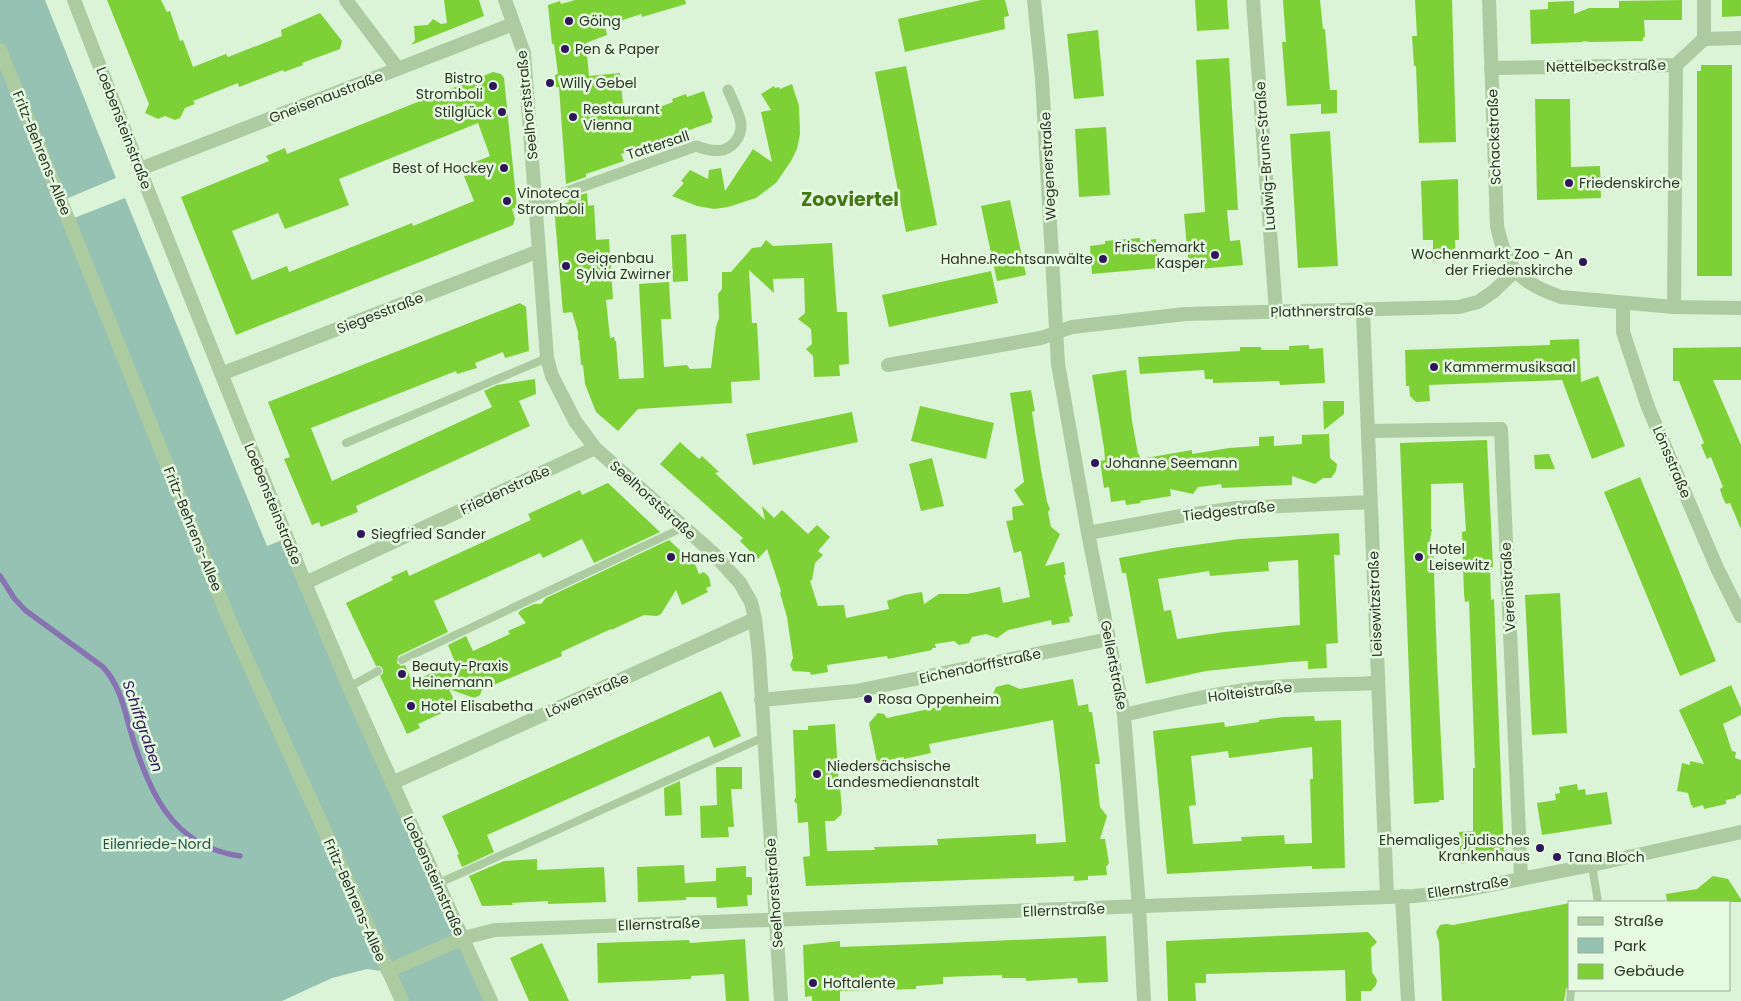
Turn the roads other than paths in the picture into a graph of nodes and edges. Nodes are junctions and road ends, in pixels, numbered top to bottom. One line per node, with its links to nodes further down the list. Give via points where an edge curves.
1 (74, 0): 16 (street, Loebensteinstraße)
2 (346, 0): 14 (street)
3 (505, 0): 8 (street, Seelhorststraße)
4 (1034, 0): 25 (street, Wegenerstraße, via 1050,196)
5 (1253, 0): 24 (street, Ludwig-Bruns-Straße)
6 (1489, 0): 13 (street, Schackstraße)
7 (1704, 0): 10 (street)
8 (513, 24): 14 (street, Gneisenaustraße); 17 (street, Seelhorststraße, via 524,53)
9 (1741, 38): 10 (street)
10 (1704, 39): 12 (street, Nettelbeckstraße)
11 (0, 50): 57 (street, Fritz-Behrens-Allee, via 233,629)
12 (1676, 65): 13 (street, Nettelbeckstraße); 21 (street)
13 (1491, 68): 19 (street, Schackstraße, via 1497,226 1504,254)
14 (398, 69): 16 (street, Gneisenaustraße)
15 (728, 90): 17 (street, Tattersall, via 741,120 740,135 723,150 696,146)
16 (140, 169): 28 (street, Loebensteinstraße)
17 (536, 203): 18 (street, Seelhorststraße)
18 (539, 251): 26 (street, Seelhorststraße); 28 (street, Siegesstraße)
19 (1515, 271): 20 (street, via 1528,283 1561,297); 23 (street, Plathnerstraße, via 1478,302 1459,307)
20 (1624, 303): 21 (street); 36 (street, Lönsstraße, via 1623,332 1648,407)
21 (1674, 307): 22 (street)
22 (1741, 308)
23 (1362, 311): 24 (street, Plathnerstraße); 29 (street, Leisewitzstraße)
24 (1276, 312): 25 (street, Plathnerstraße, via 1185,314 1072,327)
25 (1056, 332): 27 (street, Plathnerstraße, via 1042,338); 34 (street, Gellertstraße, via 1058,364)
26 (547, 358): 30 (lane); 31 (street, Seelhorststraße, via 552,376 575,421)
27 (888, 365)
28 (221, 374): 35 (street, Loebensteinstraße)
29 (1368, 431): 32 (street, Leisewitzstraße); 49 (street, Vereinstraße, via 1501,429)
30 (346, 443)
31 (595, 448): 33 (street, Seelhorststraße); 35 (street, Friedenstraße)
32 (1371, 502): 34 (street, Tiedgestraße, via 1236,508); 41 (street, Leisewitzstraße)
33 (684, 528): 37 (street, Seelhorststraße, via 740,582); 39 (lane)
34 (1088, 533): 38 (street, Gellertstraße)
35 (305, 583): 42 (street, Loebensteinstraße)
36 (1741, 616)
37 (755, 619): 43 (street, Seelhorststraße); 46 (street, Löwenstraße)
38 (1108, 639): 43 (street, Eichendorffstraße, via 856,691); 44 (street, Gellertstraße)
39 (402, 660)
40 (378, 672): 42 (lane)
41 (1378, 683): 44 (street, Holteistraße, via 1252,689); 52 (street, Leisewitzstraße)
42 (349, 687): 46 (street, Loebensteinstraße)
43 (761, 700): 45 (street, Seelhorststraße)
44 (1124, 715): 54 (street, Gellertstraße)
45 (764, 738): 50 (lane); 55 (street, Seelhorststraße)
46 (392, 783): 50 (street, Loebensteinstraße)
47 (1741, 832): 48 (street, Ellernstraße)
48 (1592, 865): 49 (street, Ellernstraße); 53 (lane)
49 (1521, 878): 51 (street, Ellernstraße, via 1460,891)
50 (437, 884): 56 (street, Loebensteinstraße)
51 (1402, 896): 52 (street, Ellernstraße); 62 (street)
52 (1387, 897): 54 (street, Ellernstraße)
53 (1598, 901)
54 (1139, 907): 55 (street, Ellernstraße); 61 (street, Gellertstraße)
55 (776, 920): 56 (street, Ellernstraße, via 495,930); 60 (street, Seelhorststraße)
56 (463, 938): 57 (street, Ellernstraße); 59 (street, Loebensteinstraße)
57 (388, 971): 58 (street, Fritz-Behrens-Allee)
58 (402, 1001)
59 (491, 1001)
60 (781, 1001)
61 (1144, 1001)
62 (1408, 1001)

